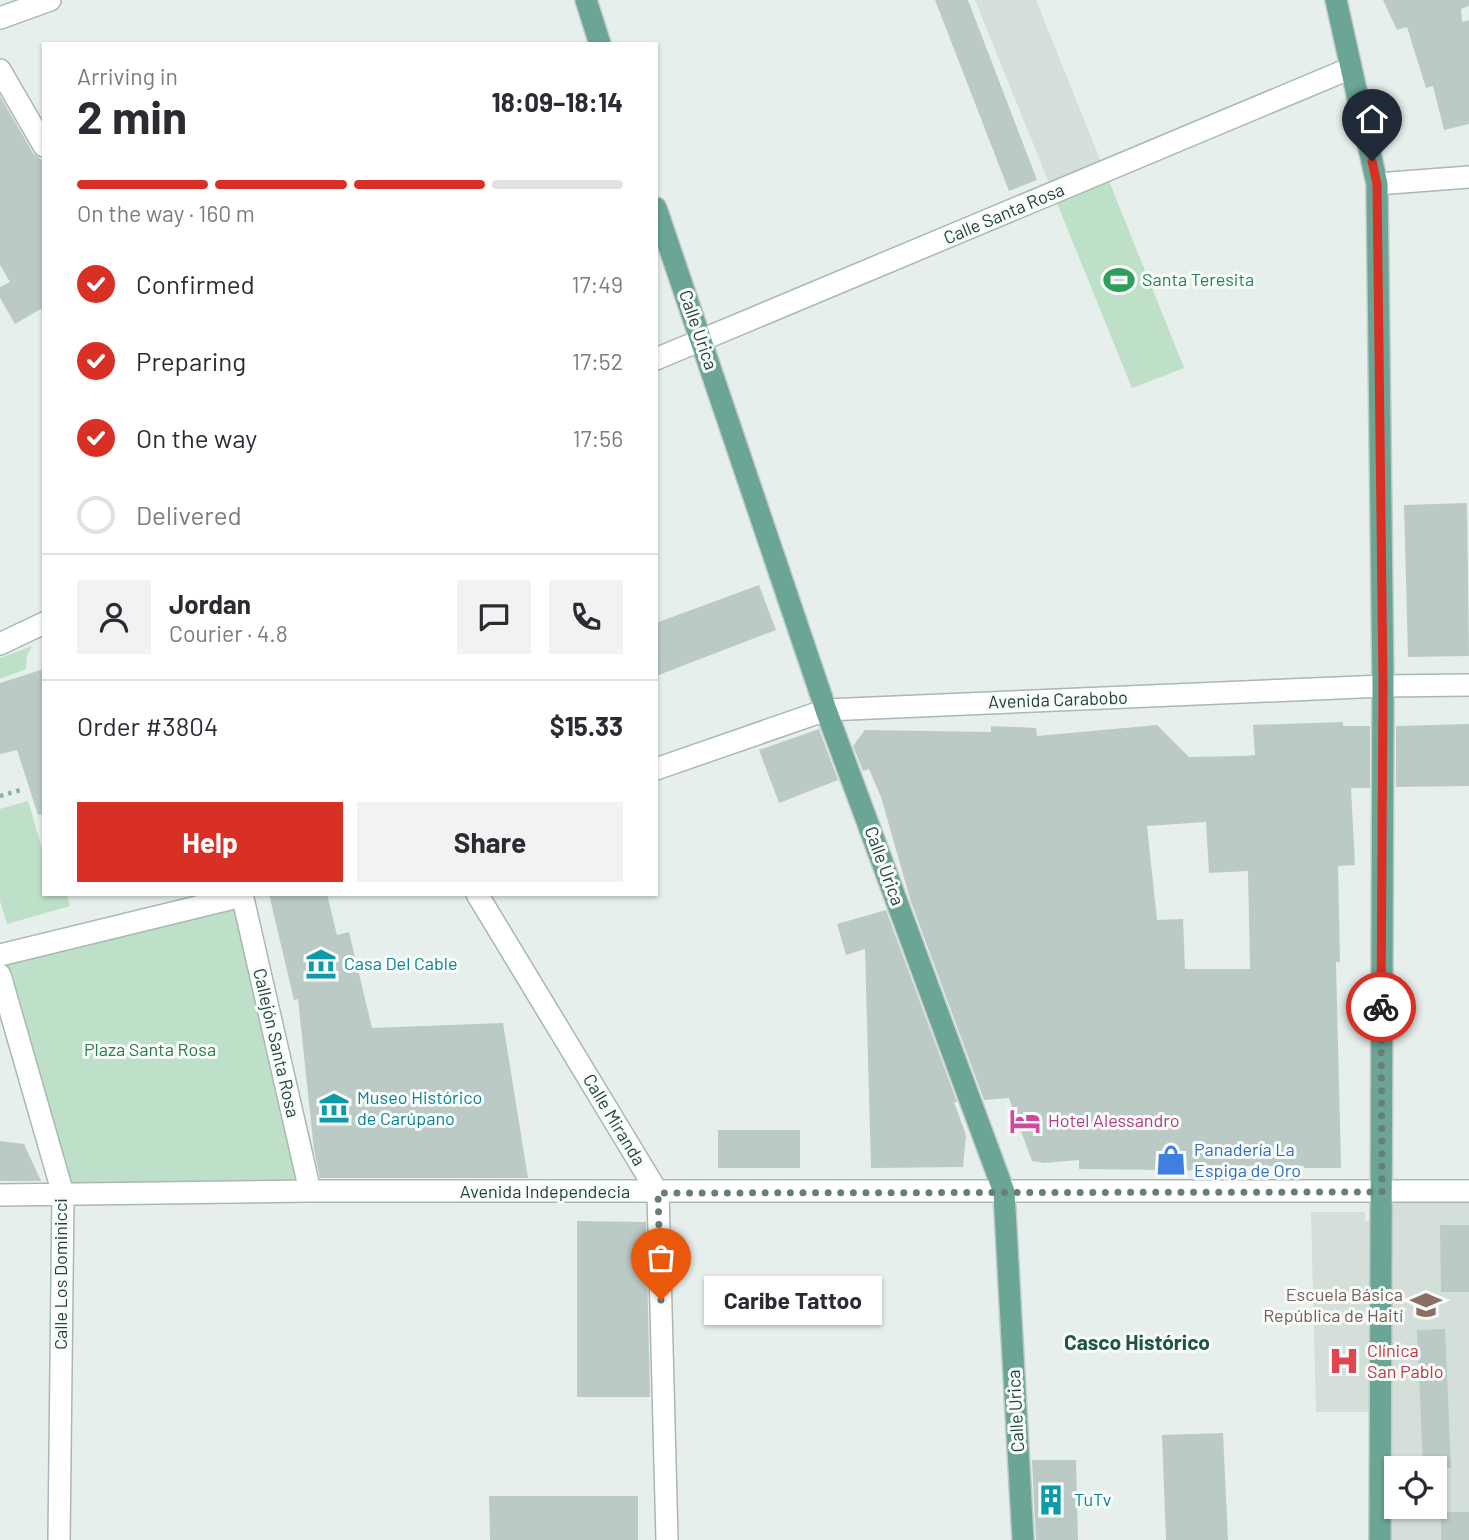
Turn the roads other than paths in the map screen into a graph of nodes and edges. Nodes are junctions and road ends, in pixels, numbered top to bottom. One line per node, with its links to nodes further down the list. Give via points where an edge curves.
1 (50, 0): 4 (street)
2 (586, 0): 5 (main road)
3 (1336, 0): 6 (main road)
4 (0, 18)
5 (599, 42)
6 (1351, 68): 10 (main road); 12 (street, Calle Santa Rosa)
7 (0, 70): 8 (street)
8 (42, 143)
9 (1469, 177): 10 (street)
10 (1377, 184): 17 (main road)
11 (658, 214): 12 (main road, Calle Urica)
12 (701, 340): 13 (street, Calle Santa Rosa); 18 (main road, Calle Urica)
13 (658, 358)
14 (42, 624): 15 (street)
15 (0, 644)
16 (1469, 685): 17 (street, Avenida Carabobo)
17 (1383, 686): 18 (street, Avenida Carabobo); 28 (main road)
18 (826, 710): 19 (street, Avenida Carabobo); 27 (main road, Calle Urica)
19 (658, 768)
20 (238, 896): 23 (street)
21 (242, 896): 25 (street, Callejón Santa Rosa)
22 (478, 896): 29 (street, Calle Miranda)
23 (0, 955)
24 (0, 975): 30 (street, Calle Los Dominicci)
25 (310, 1191): 29 (street, Avenida Independecia); 30 (street, Avenida Independecia)
26 (1469, 1191): 28 (street, Avenida Independecia)
27 (1004, 1192): 28 (street, Avenida Independecia); 29 (street, Avenida Independecia); 34 (main road, Calle Urica)
28 (1382, 1192): 35 (main road)
29 (658, 1193): 33 (street, Calle Miranda)
30 (63, 1194): 31 (street, Avenida Independecia); 32 (street, Calle Los Dominicci)
31 (0, 1195)
32 (59, 1540)
33 (667, 1540)
34 (1023, 1540)
35 (1380, 1540)

